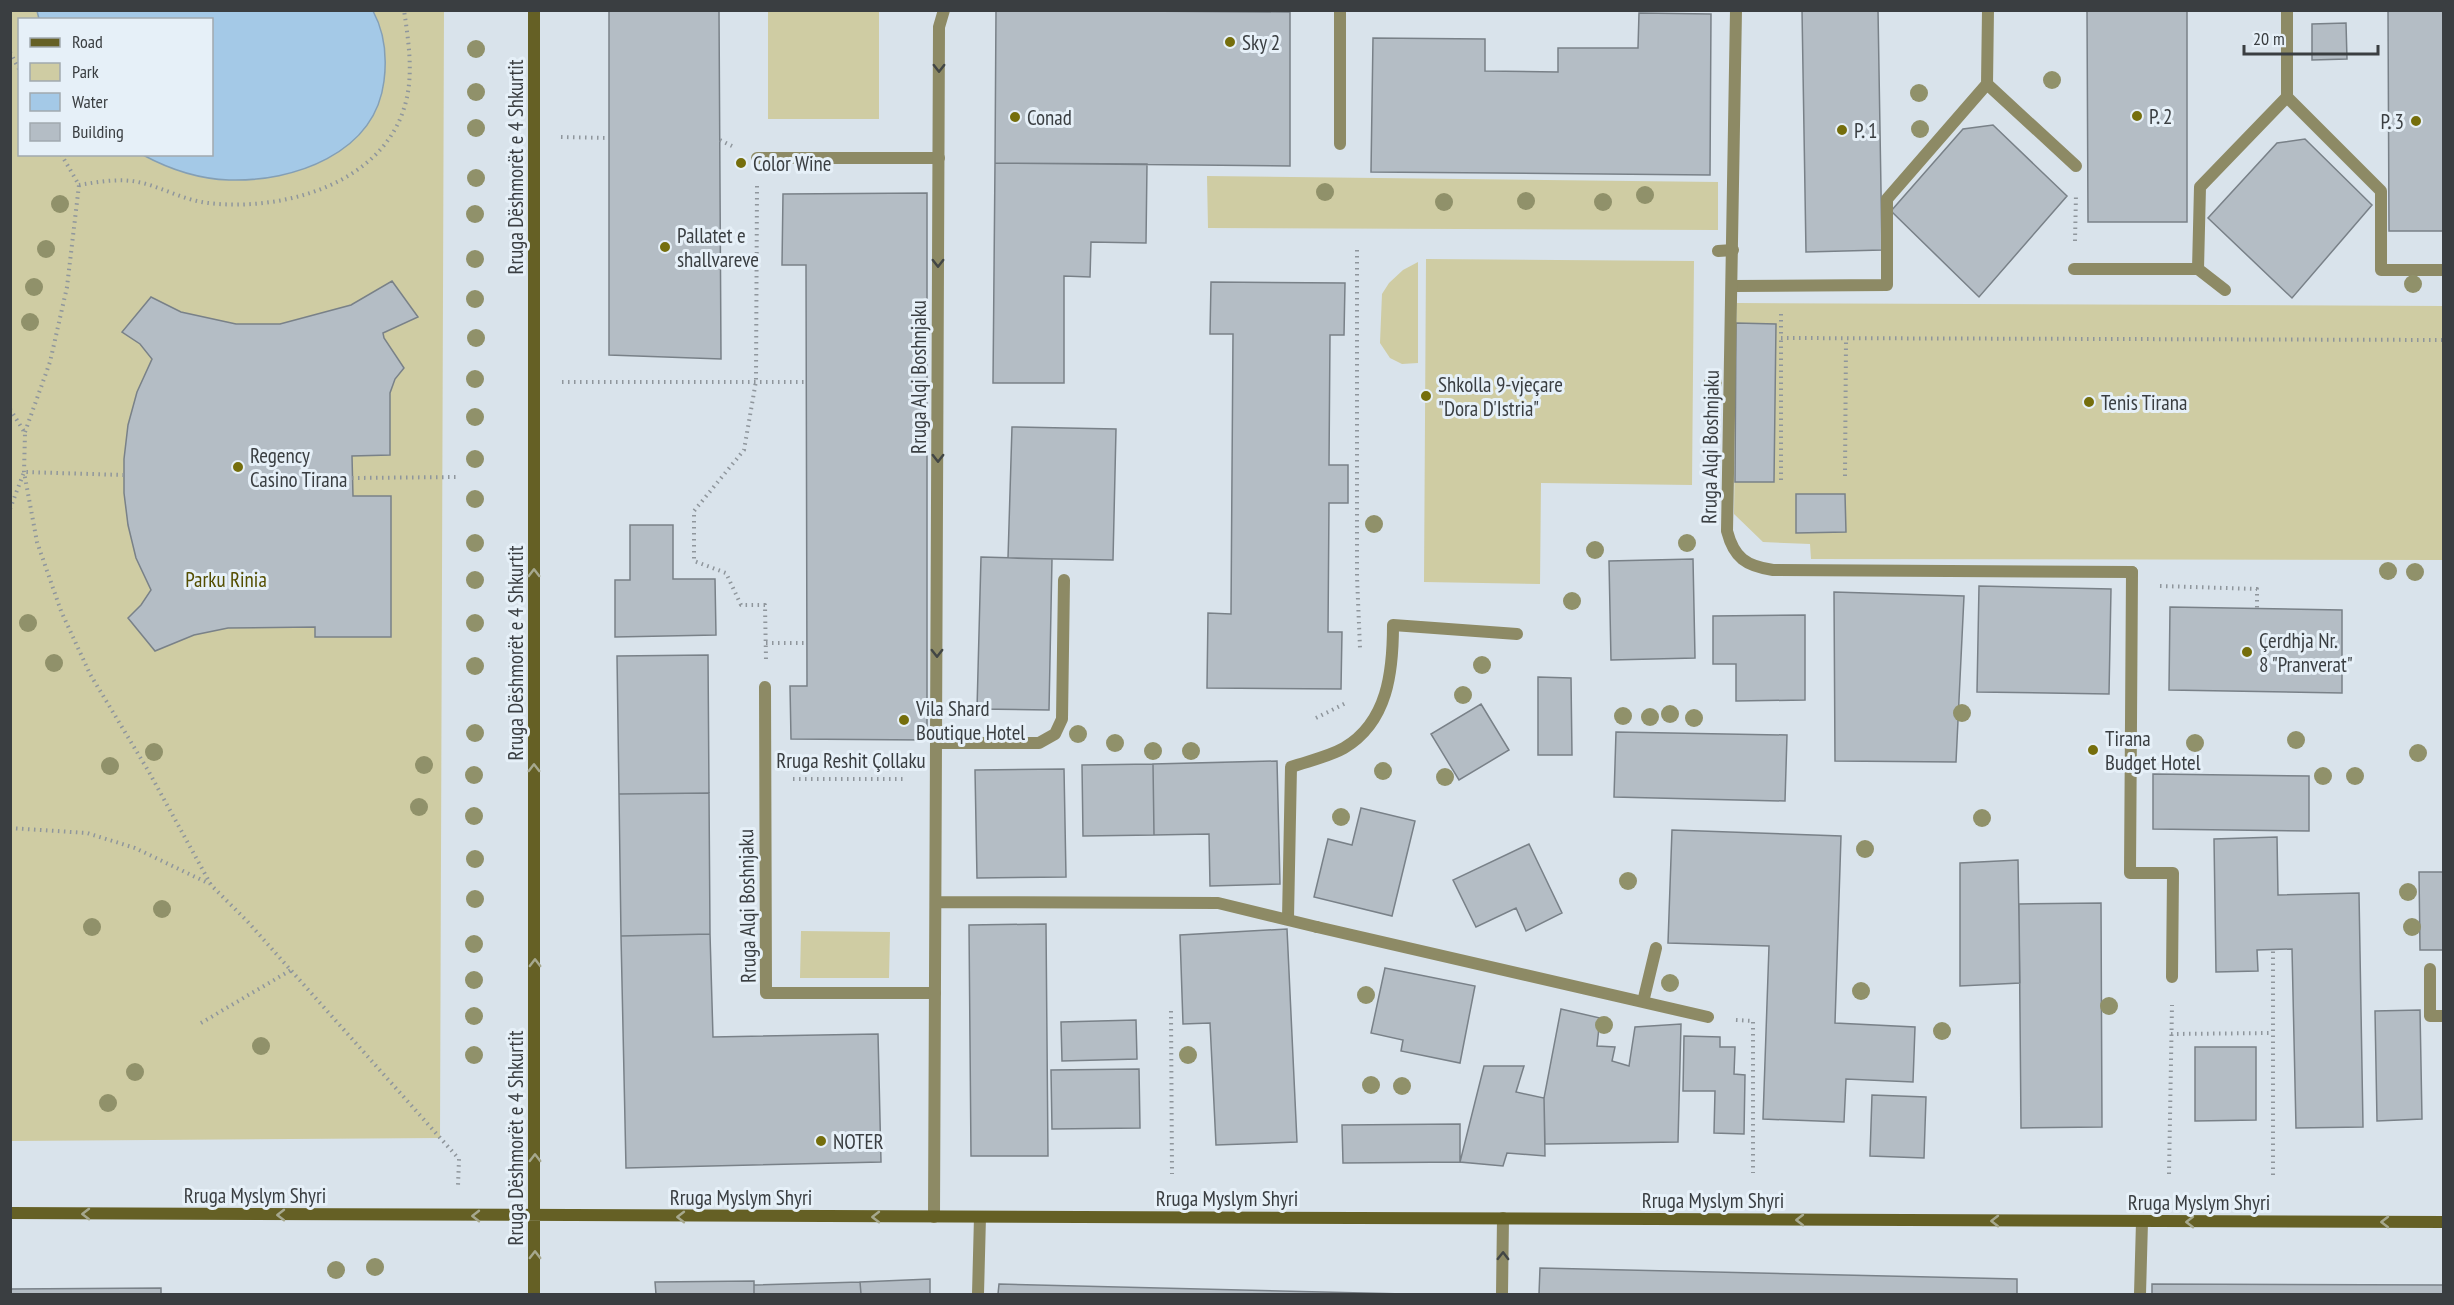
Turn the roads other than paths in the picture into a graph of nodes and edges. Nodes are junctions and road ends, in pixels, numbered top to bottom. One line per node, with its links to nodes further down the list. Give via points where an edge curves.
1 (534, 10): 34 (street, Rruga Dëshmorët e 4 Shkurtit, one-way to 1)
2 (944, 10): 11 (street, Rruga Alqi Boshnjaku, one-way to 11, via 939,27)
3 (1340, 10): 9 (street)
4 (1736, 10): 13 (street, Rruga Alqi Boshnjaku)
5 (1988, 10): 7 (street)
6 (2287, 10): 8 (street)
7 (1987, 84): 12 (street); 18 (street, via 1887,198 1887,285)
8 (2288, 97): 16 (street, via 2200,187); 17 (street, via 2381,190 2381,270)
9 (1340, 144)
10 (757, 158): 11 (street)
11 (939, 158): 23 (street, Rruga Alqi Boshnjaku, one-way to 23)
12 (2076, 166)
13 (1733, 250): 14 (street); 18 (street, Rruga Alqi Boshnjaku)
14 (1718, 251)
15 (2074, 269): 16 (street)
16 (2198, 269): 19 (street)
17 (2444, 270)
18 (1732, 286): 28 (street, Rruga Alqi Boshnjaku, via 1727,531 1731,547 1740,558 1755,567 1773,570 2132,572 2130,873 2173,873)
19 (2225, 290)
20 (1064, 580): 23 (street, via 1062,719 1055,734 1039,743)
21 (1517, 634): 25 (street, via 1393,625 1393,659 1387,691 1363,734 1343,748 1291,767)
22 (765, 687): 29 (street, Rruga Alqi Boshnjaku, via 766,993)
23 (937, 743): 24 (street, Rruga Alqi Boshnjaku)
24 (936, 902): 25 (street, via 1218,903); 29 (street, Rruga Alqi Boshnjaku)
25 (1288, 918): 30 (street)
26 (1656, 948): 30 (street)
27 (2430, 969): 31 (street, via 2430,1016)
28 (2172, 977)
29 (935, 993): 35 (street, Rruga Alqi Boshnjaku)
30 (1644, 1002): 32 (street)
31 (2444, 1016)
32 (1708, 1017)
33 (10, 1213): 34 (street, Rruga Myslym Shyri, one-way to 33)
34 (535, 1216): 35 (street, Rruga Myslym Shyri, one-way to 34); 40 (street, Rruga Dëshmorët e 4 Shkurtit, one-way to 34)
35 (934, 1216): 36 (street, Rruga Myslym Shyri)
36 (980, 1217): 37 (street, Rruga Myslym Shyri); 41 (street)
37 (1503, 1218): 38 (street, Rruga Myslym Shyri, one-way to 37); 42 (street, one-way to 37)
38 (2142, 1222): 39 (street, Rruga Myslym Shyri, one-way to 38); 43 (street)
39 (2444, 1222)
40 (534, 1294)
41 (978, 1294)
42 (1502, 1294)
43 (2140, 1294)

